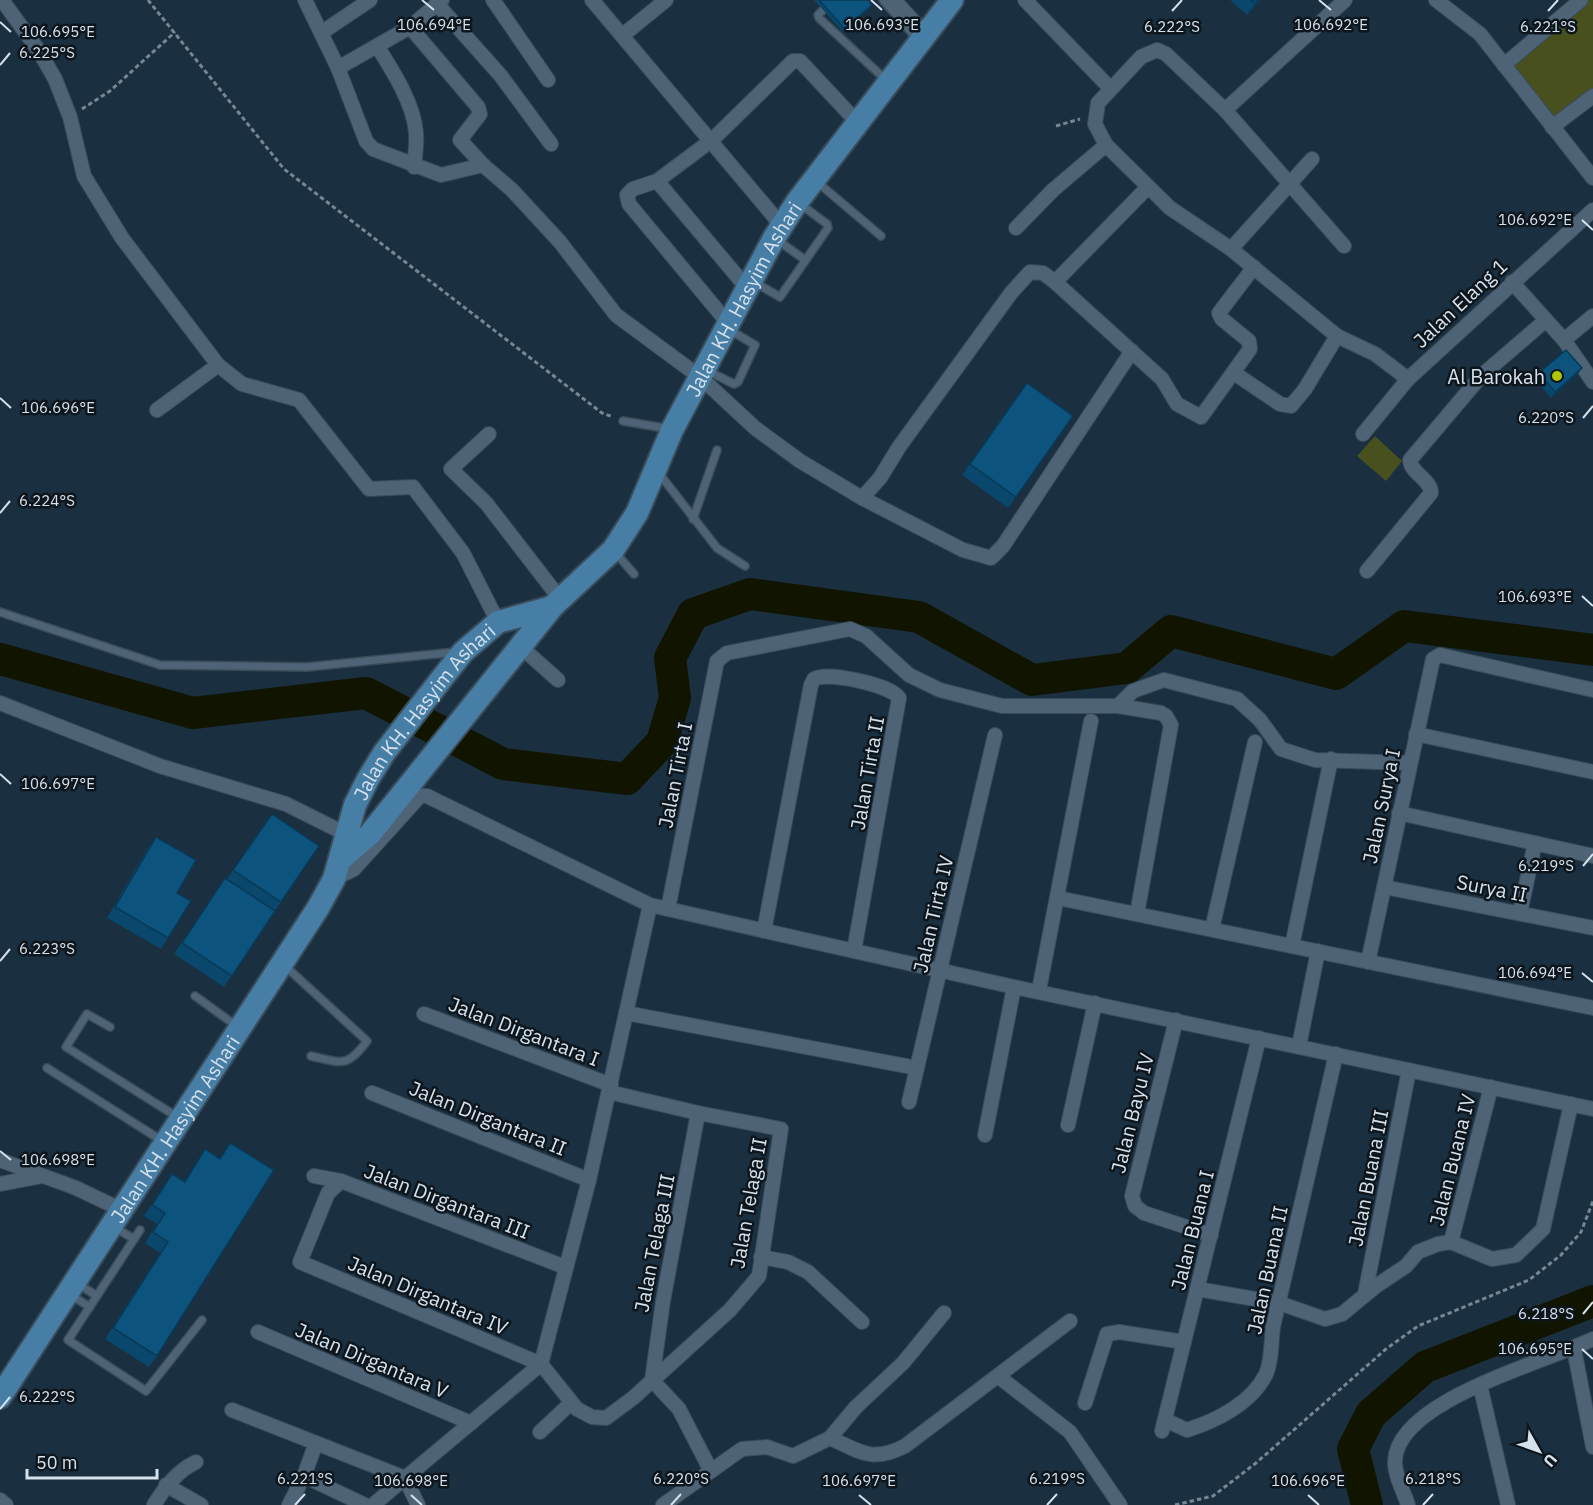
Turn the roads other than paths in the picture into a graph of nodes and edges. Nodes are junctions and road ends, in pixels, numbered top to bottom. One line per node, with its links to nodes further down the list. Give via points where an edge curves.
1 (2, 0): 59 (street, via 55,79 70,117 84,176 93,192 122,238)
2 (305, 0): 17 (street)
3 (370, 0): 17 (street)
4 (493, 0): 23 (street)
5 (592, 0): 18 (street)
6 (666, 0): 18 (street)
7 (883, 0): 19 (lane)
8 (894, 0): 19 (street)
9 (952, 0): 19 (main road, Jalan KH. Hasyim Ashari)
10 (1025, 0): 25 (street)
11 (1345, 0): 27 (street)
12 (1436, 0): 21 (street, via 1480,34)
13 (1581, 0): 21 (street)
14 (439, 2): 16 (street); 31 (street, via 501,76)
15 (823, 10): 24 (lane, via 819,18)
16 (410, 27): 20 (street); 34 (street, via 478,107 480,114 460,140)
17 (321, 33): 22 (street)
18 (623, 35): 30 (street)
19 (923, 38): 24 (main road, Jalan KH. Hasyim Ashari)
20 (377, 46): 22 (street); 35 (street, via 410,110 416,133)
21 (1504, 65): 29 (street)
22 (338, 68): 35 (street, via 366,141 384,155)
23 (548, 80)
24 (889, 83): 28 (main road, Jalan KH. Hasyim Ashari)
25 (1110, 88): 27 (street, via 1141,57 1157,50); 32 (street, via 1098,103 1094,117)
26 (1593, 96): 29 (street)
27 (1225, 110): 39 (street)
28 (858, 123): 30 (street, via 797,60); 37 (main road, Jalan KH. Hasyim Ashari)
29 (1552, 128): 36 (street)
30 (712, 140): 38 (street); 44 (street)
31 (550, 144)
32 (1106, 145): 40 (street); 43 (street)
33 (1312, 159): 39 (street)
34 (483, 165): 35 (street, via 441,175); 60 (street, via 560,242 616,315)
35 (414, 167)
36 (1593, 178)
37 (814, 180): 41 (main road, Jalan KH. Hasyim Ashari); 45 (lane)
38 (657, 181): 52 (street); 55 (street, via 633,189 627,195 629,204)
39 (1289, 183): 46 (street); 47 (street)
40 (1148, 187): 47 (street, via 1170,208); 50 (street)
41 (797, 202): 44 (main road, Jalan KH. Hasyim Ashari); 48 (lane, via 828,226)
42 (1593, 210): 51 (street, Jalan Elang 1)
43 (1016, 228)
44 (778, 232): 48 (lane); 52 (main road, Jalan KH. Hasyim Ashari)
45 (881, 236)
46 (1344, 246)
47 (1231, 249): 49 (street)
48 (805, 260): 52 (lane, via 779,298)
49 (1254, 267): 56 (street); 61 (street, via 1219,313 1251,345)
50 (1055, 282): 58 (street); 71 (street, via 1038,271 1026,274)
51 (1512, 282): 54 (street); 62 (street, Jalan Elang 1)
52 (749, 284): 55 (main road, Jalan KH. Hasyim Ashari)
53 (1593, 316): 57 (street)
54 (1546, 320): 57 (street); 75 (street, via 1481,376 1410,460 1431,493)
55 (727, 325): 60 (main road, Jalan KH. Hasyim Ashari); 60 (lane, via 755,345 738,382)
56 (1337, 336): 61 (street, via 1291,406 1280,404); 62 (street, via 1375,354)
57 (1564, 340): 63 (street)
58 (1132, 351): 61 (street, via 1162,379 1177,404 1196,416 1205,414); 71 (street, via 1003,546 991,558 963,550)
59 (218, 365): 64 (street); 79 (street, via 242,384 299,400 369,489 413,487 463,553)
60 (702, 373): 66 (main road, Jalan KH. Hasyim Ashari); 71 (street, via 755,428)
61 (1234, 373)
62 (1408, 379): 68 (street, Jalan Elang 1)
63 (1593, 382)
64 (157, 410)
65 (623, 421): 66 (lane, via 656,424)
66 (672, 430): 70 (main road, Jalan KH. Hasyim Ashari)
67 (489, 434): 77 (street, via 451,469 486,503)
68 (1363, 434)
69 (717, 450): 72 (lane)
70 (656, 469): 72 (lane); 73 (main road, Jalan KH. Hasyim Ashari, via 637,513)
71 (862, 498)
72 (693, 519): 74 (lane, via 717,549)
73 (613, 550): 76 (lane); 77 (main road, Jalan KH. Hasyim Ashari)
74 (745, 566)
75 (1367, 571)
76 (634, 574)
77 (556, 604): 79 (main road, Jalan KH. Hasyim Ashari); 80 (main road, Jalan KH. Hasyim Ashari)
78 (0, 612): 81 (lane, via 171,666 307,667)
79 (498, 622): 81 (main road, Jalan KH. Hasyim Ashari)
80 (521, 647): 82 (street); 97 (main road, Jalan KH. Hasyim Ashari)
81 (463, 652): 94 (main road, Jalan KH. Hasyim Ashari, via 384,753 355,805)
82 (558, 680)
83 (1593, 690): 87 (street, Jalan Surya I, via 1440,655 1433,659)
84 (0, 703): 94 (street, via 160,766 286,804)
85 (1118, 706): 90 (street, via 1133,691 1164,680 1237,699 1260,720 1281,749 1315,760); 101 (street, Jalan Tirta I, via 1002,706 940,690 909,675 866,636 850,629 727,653 717,661); 103 (street, via 1161,713 1171,725)
86 (1091, 721): 99 (street)
87 (1416, 734): 91 (street, Jalan Surya I); 92 (street)
88 (995, 735): 112 (street, Jalan Tirta IV)
89 (1255, 742): 105 (street)
90 (1331, 759): 91 (street); 107 (street)
91 (1410, 763): 93 (street, Jalan Surya I)
92 (1593, 772)
93 (1399, 813): 95 (street); 98 (street, Jalan Surya I)
94 (348, 835): 97 (main road, Jalan KH. Hasyim Ashari)
95 (1535, 843): 96 (street); 102 (street)
96 (1593, 856)
97 (338, 869): 100 (street, via 354,869 420,796 427,796); 111 (main road, Jalan KH. Hasyim Ashari)
98 (1384, 887): 102 (street, Surya II); 110 (street, Jalan Surya I)
99 (1058, 898): 103 (street); 114 (street)
100 (650, 906): 101 (street); 118 (street)
101 (668, 909): 106 (street)
102 (1520, 913): 104 (street, Surya II)
103 (1137, 914): 105 (street)
104 (1593, 928)
105 (1212, 929): 107 (street)
106 (764, 931): 108 (street); 108 (street, Jalan Tirta II, via 811,685 814,679 827,674 890,689 899,698)
107 (1292, 946): 109 (street)
108 (854, 951): 112 (street)
109 (1318, 951): 110 (street); 124 (street)
110 (1368, 962): 117 (street)
111 (282, 963): 122 (main road, Jalan KH. Hasyim Ashari); 126 (lane, via 367,1041 353,1059 342,1063)
112 (940, 970): 113 (street); 128 (street, Jalan Tirta IV)
113 (1014, 987): 114 (street); 139 (street)
114 (1039, 990): 116 (street)
115 (195, 996): 122 (lane)
116 (1095, 1003): 120 (street); 138 (street)
117 (1593, 1008)
118 (626, 1013): 128 (street); 131 (street)
119 (424, 1014): 131 (street, Jalan Dirgantara I)
120 (1176, 1020): 123 (street); 149 (street, Jalan Bayu IV, via 1132,1196 1144,1214)
121 (110, 1027): 137 (lane, via 87,1014 66,1047)
122 (240, 1029): 137 (main road, Jalan KH. Hasyim Ashari)
123 (1259, 1038): 124 (street); 149 (street, Jalan Buana I)
124 (1299, 1046): 125 (street)
125 (1336, 1054): 129 (street); 158 (street, Jalan Buana II)
126 (311, 1056)
127 (47, 1068): 140 (lane)
128 (917, 1068): 133 (street, Jalan Tirta IV)
129 (1409, 1070): 130 (street); 156 (street, Jalan Buana III)
130 (1491, 1087): 134 (street); 151 (street, Jalan Buana IV)
131 (610, 1088): 136 (street, Jalan Telaga II); 145 (street)
132 (372, 1093): 145 (street, Jalan Dirgantara II)
133 (909, 1102)
134 (1571, 1104): 135 (street); 151 (street, via 1543,1229 1516,1255 1503,1259 1492,1259)
135 (1593, 1109)
136 (698, 1113): 152 (street, Jalan Telaga II, via 781,1129); 170 (street, Jalan Telaga III)
137 (181, 1119): 140 (main road, Jalan KH. Hasyim Ashari)
138 (1068, 1125)
139 (985, 1135)
140 (166, 1143): 147 (main road, Jalan KH. Hasyim Ashari)
141 (0, 1160): 142 (street)
142 (42, 1176): 146 (street); 147 (street, via 76,1188)
143 (314, 1176): 144 (street, Jalan Dirgantara III)
144 (341, 1180): 153 (street, Jalan Dirgantara III); 168 (street, Jalan Dirgantara IV, via 328,1193 300,1262)
145 (589, 1180): 153 (street)
146 (0, 1184)
147 (117, 1218): 150 (lane); 154 (main road, Jalan KH. Hasyim Ashari)
148 (140, 1230): 150 (lane)
149 (1211, 1235): 155 (street, Jalan Buana I)
150 (134, 1239): 157 (lane)
151 (1452, 1242): 156 (street, via 1418,1252 1406,1266)
152 (761, 1257): 163 (street, via 788,1262 808,1272); 170 (street, Jalan Telaga II, via 759,1276 730,1310)
153 (565, 1267): 168 (street)
154 (72, 1288): 157 (lane); 159 (lane); 172 (main road, Jalan KH. Hasyim Ashari)
155 (1197, 1289): 158 (street); 166 (street, Jalan Buana I)
156 (1365, 1294): 158 (street, via 1342,1314 1325,1319)
157 (97, 1296): 159 (lane)
158 (1279, 1303): 177 (street, Jalan Buana II, via 1267,1372 1246,1400 1204,1425 1187,1430)
159 (90, 1307): 161 (lane, via 68,1340 146,1391)
160 (944, 1313): 179 (street, via 903,1363)
161 (202, 1320)
162 (1070, 1321): 169 (street, via 1038,1342)
163 (862, 1322)
164 (258, 1332): 176 (street, Jalan Dirgantara V)
165 (1593, 1339): 167 (street)
166 (1184, 1342): 174 (street, via 1119,1332 1107,1334); 177 (street, Jalan Buana I)
167 (1574, 1348): 171 (street); 181 (street)
168 (541, 1364): 173 (street); 176 (street)
169 (999, 1377): 179 (street, via 905,1446 886,1455 865,1454); 196 (street, via 1070,1432)
170 (652, 1380): 173 (street, Jalan Telaga II, via 606,1418 591,1417); 183 (street, via 679,1409)
171 (1480, 1385): 197 (street, via 1440,1403 1405,1434 1395,1462); 198 (street)
172 (0, 1397)
173 (571, 1403): 178 (street)
174 (1085, 1403)
175 (232, 1410): 180 (street)
176 (471, 1423): 185 (street)
177 (1163, 1425)
178 (540, 1432)
179 (830, 1438): 183 (street, via 793,1456 767,1447 742,1449)
180 (316, 1443): 184 (street); 185 (street)
181 (1593, 1447)
182 (196, 1462): 186 (street, via 184,1467)
183 (711, 1471): 195 (street)
184 (304, 1476): 191 (street); 192 (street)
185 (405, 1478): 193 (street); 194 (street)
186 (166, 1485): 189 (street); 190 (street)
187 (0, 1500): 188 (street)
188 (6, 1505)
189 (154, 1505)
190 (201, 1505)
191 (289, 1505)
192 (365, 1505)
193 (373, 1505)
194 (418, 1505)
195 (663, 1505)
196 (1120, 1505)
197 (1408, 1505)
198 (1509, 1505)

